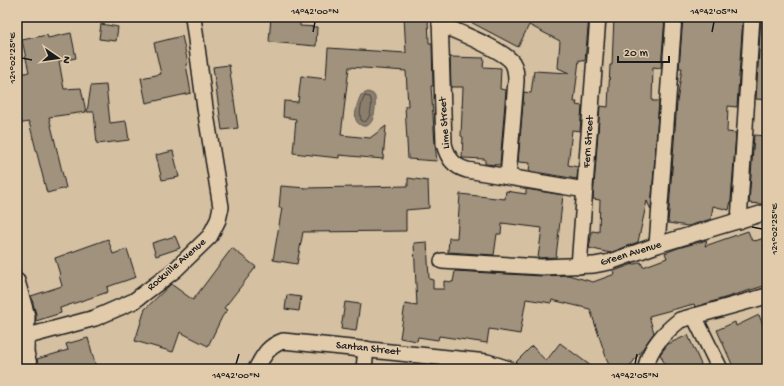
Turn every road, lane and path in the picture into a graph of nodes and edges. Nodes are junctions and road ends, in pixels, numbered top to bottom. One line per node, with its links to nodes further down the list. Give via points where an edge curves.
1 (192, 17): 16 (street, Rockville Avenue, via 220,207 218,220 210,236 175,270 134,301 95,318)
2 (598, 17): 7 (street, Fern Street)
3 (674, 17): 10 (street)
4 (752, 17): 9 (street)
5 (440, 20): 6 (street, via 502,53 513,64 516,80); 6 (street, Lime Street, via 444,144 447,155 459,167)
6 (508, 177): 7 (street, Lime Street)
7 (585, 190): 12 (street, Fern Street)
8 (767, 212): 9 (street, Green Avenue)
9 (739, 221): 10 (street, Green Avenue)
10 (657, 245): 12 (street, Green Avenue, via 610,262)
11 (442, 261): 12 (street, Green Avenue, via 542,267)
12 (579, 266)
13 (17, 281): 16 (street, via 27,316)
14 (767, 297): 15 (street)
15 (694, 316): 23 (street, via 680,320 668,329 655,345); 24 (street)
16 (21, 338): 19 (street)
17 (366, 349): 18 (street, Santan Street); 20 (street, Santan Street, via 283,341 267,349); 21 (street)
18 (487, 366): 22 (street, Santan Street)
19 (30, 369)
20 (256, 369)
21 (364, 369)
22 (509, 369)
23 (646, 369)
24 (720, 369)

